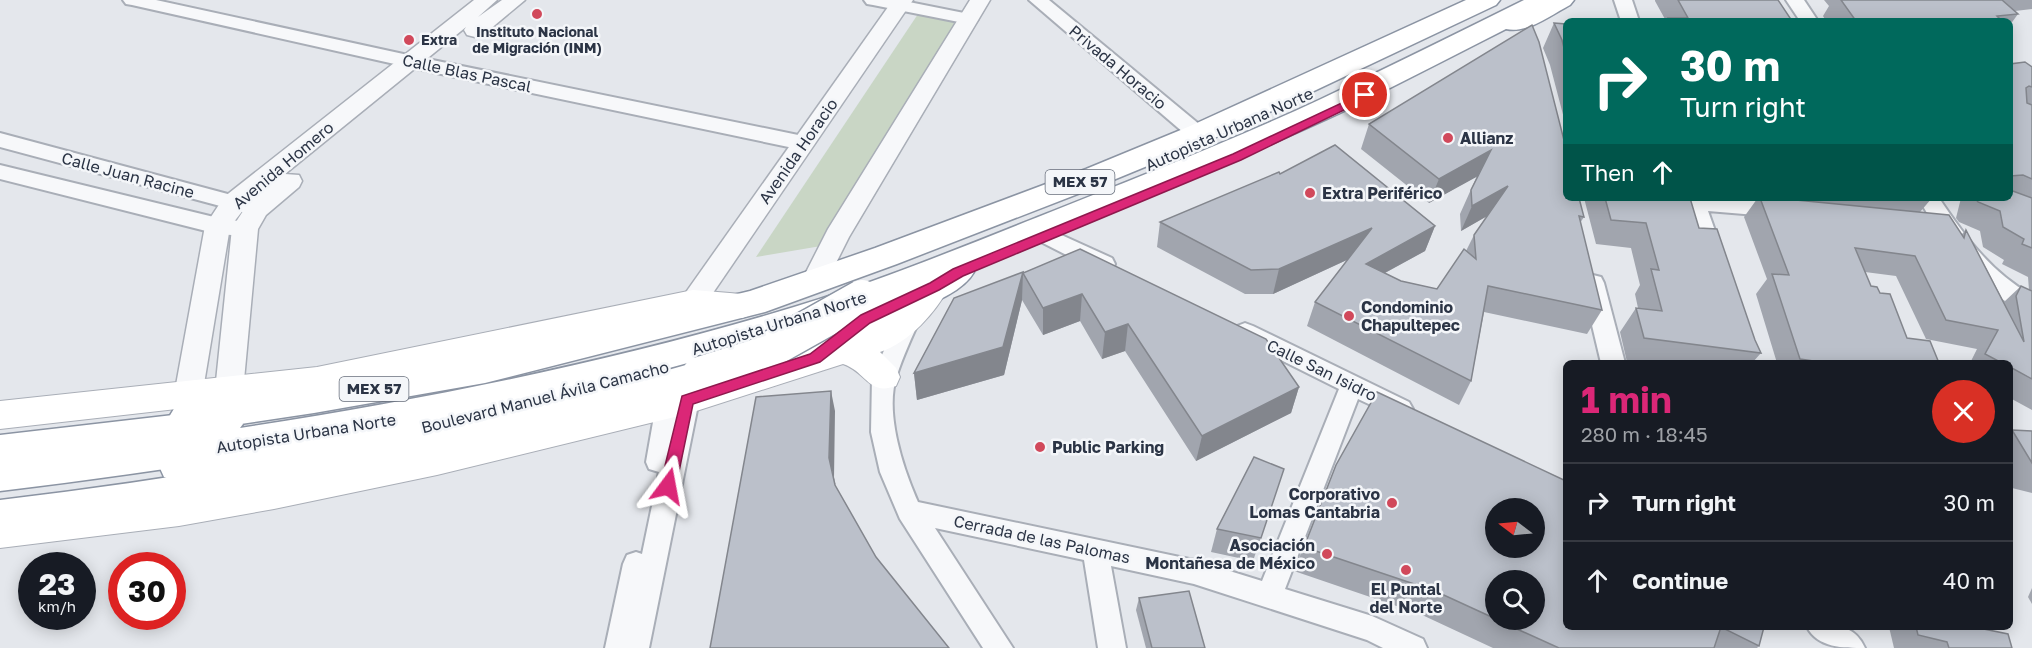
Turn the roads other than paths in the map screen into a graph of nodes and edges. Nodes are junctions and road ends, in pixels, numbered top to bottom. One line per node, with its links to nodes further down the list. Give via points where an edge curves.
1 (132, 0): 16 (street, Calle Blas Pascal)
2 (487, 0): 16 (street, Avenida Homero)
3 (515, 0): 16 (street, Avenida Homero)
4 (873, 0): 11 (street)
5 (1038, 0): 17 (street, Privada Horacio)
6 (1487, 0): 17 (highway, MEX 57)
7 (1544, 0): 36 (highway, Autopista Urbana Norte, via 1330,106 1207,161)
8 (1561, 0): 15 (highway, Boulevard Manuel Ávila Camacho / MEX 57)
9 (1623, 0): 13 (street)
10 (1795, 0): 14 (street)
11 (901, 3): 12 (street); 19 (street, Avenida Horacio)
12 (974, 10): 35 (street, via 837,235)
13 (1629, 18)
14 (1807, 18)
15 (1515, 21): 30 (highway, Boulevard Manuel Ávila Camacho / MEX 57, via 1237,157); 52 (highway, Autopista Urbana Norte, via 894,267 651,340 366,404)
16 (418, 63): 19 (street, Calle Blas Pascal); 24 (street, Avenida Homero); 26 (street, Avenida Homero)
17 (1198, 134): 35 (highway, MEX 57)
18 (0, 140): 24 (street, Calle Juan Racine)
19 (803, 143): 37 (street, Avenida Horacio)
20 (0, 172): 28 (street, Calle Juan Racine)
21 (1694, 201): 33 (street)
22 (1703, 201): 25 (street)
23 (1930, 201): 29 (street)
24 (233, 203): 26 (street, Calle Juan Racine); 28 (street, Avenida Homero)
25 (1798, 212)
26 (251, 219): 28 (street, Calle Juan Racine); 46 (street, Avenida Homero)
27 (1924, 225): 29 (street)
28 (218, 226): 47 (street, Avenida Homero)
29 (1947, 227): 38 (street, via 2002,289)
30 (1046, 236): 32 (street); 34 (highway, Boulevard Manuel Ávila Camacho / MEX 57)
31 (1588, 264): 43 (street)
32 (1120, 272)
33 (1720, 277)
34 (946, 279): 40 (main road, Boulevard Manuel Ávila Camacho); 42 (highway, via 866,319); 54 (highway, Boulevard Manuel Ávila Camacho / MEX 57, via 766,339 534,402 407,430 238,458)
35 (814, 282): 39 (highway, MEX 57)
36 (862, 298): 53 (highway, Autopista Urbana Norte, bridge, via 660,358 456,407 259,442); 56 (highway, bridge, via 757,357 561,415 253,480)
37 (693, 302): 39 (main road); 46 (main road, via 317,380)
38 (2032, 305)
39 (742, 306): 51 (highway, MEX 57, via 485,369 212,414)
40 (909, 319): 42 (main road, Boulevard Manuel Ávila Camacho, via 882,339); 44 (street)
41 (1226, 323): 45 (street, Calle San Isidro)
42 (829, 355): 44 (main road, via 867,359); 48 (main road, Boulevard Manuel Ávila Camacho)
43 (1612, 360)
44 (884, 377): 55 (street, via 884,432 892,472)
45 (1352, 385): 50 (street, Calle San Isidro); 59 (street)
46 (229, 391): 47 (main road)
47 (188, 396): 49 (main road)
48 (678, 402): 57 (main road, Boulevard Manuel Ávila Camacho, via 437,460 274,494); 60 (street); 61 (street)
49 (0, 415)
50 (1416, 416)
51 (0, 438)
52 (0, 450)
53 (0, 475)
54 (0, 488)
55 (909, 511): 58 (street, Cerrada de las Palomas); 62 (street)
56 (0, 517)
57 (0, 532)
58 (1095, 550): 59 (street, Cerrada de las Palomas, via 1194,572); 63 (street)
59 (1269, 596): 64 (street, Cerrada de las Palomas, via 1372,629)
60 (619, 648)
61 (635, 648)
62 (999, 648)
63 (1112, 648)
64 (1413, 648)

